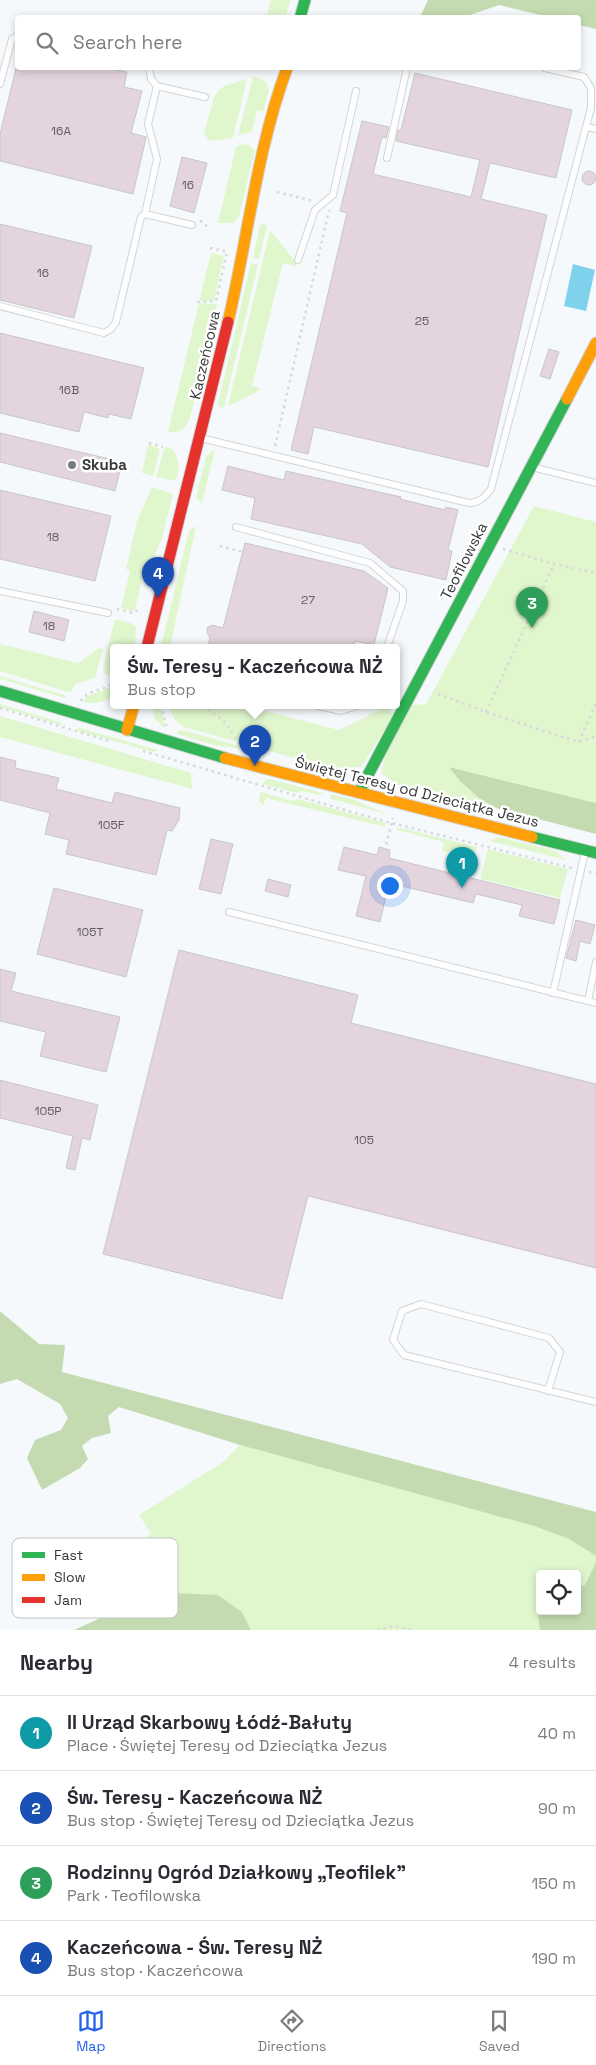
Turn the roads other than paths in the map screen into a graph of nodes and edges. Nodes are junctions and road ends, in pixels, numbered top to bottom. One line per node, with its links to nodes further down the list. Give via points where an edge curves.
1 (304, 0): 2 (street)
2 (301, 15)
3 (15, 37): 8 (lane)
4 (149, 70): 9 (lane)
5 (286, 70): 20 (street, Kaczeńcowa, via 259,171 242,264)
6 (407, 70): 14 (lane)
7 (554, 70): 12 (lane, via 584,77 592,99)
8 (0, 84)
9 (157, 86): 11 (lane); 15 (lane, via 148,124 157,158)
10 (356, 91): 17 (lane, via 333,195 315,210)
11 (205, 97)
12 (586, 127): 13 (lane); 20 (lane, via 490,489 484,497 469,503)
13 (596, 129)
14 (388, 158)
15 (145, 214): 16 (lane); 18 (lane, via 141,217 112,329 104,333)
16 (192, 225)
17 (298, 260)
18 (0, 306)
19 (596, 343): 21 (street, Teofilowska)
20 (200, 438): 26 (street, Kaczeńcowa)
21 (531, 466): 22 (lane); 33 (street, Teofilowska)
22 (596, 483)
23 (236, 527): 27 (lane, via 370,563 403,592)
24 (0, 591): 25 (lane)
25 (108, 613)
26 (148, 644)
27 (388, 644)
28 (0, 691): 32 (street, Świętej Teresy od Dzieciątka Jezus)
29 (133, 709): 32 (street)
30 (332, 709): 31 (lane)
31 (347, 709)
32 (127, 730): 33 (street, Świętej Teresy od Dzieciątka Jezus)
33 (359, 792): 34 (street, Świętej Teresy od Dzieciątka Jezus)
34 (591, 852): 37 (lane, via 582,870)
35 (229, 912): 37 (lane)
36 (596, 962): 38 (lane)
37 (553, 993): 38 (lane)
38 (588, 1001): 39 (lane)
39 (596, 1003)
40 (548, 1390): 40 (lane, via 404,1355 393,1340 402,1311 421,1304 549,1338 560,1352); 41 (lane)
41 (596, 1402)

